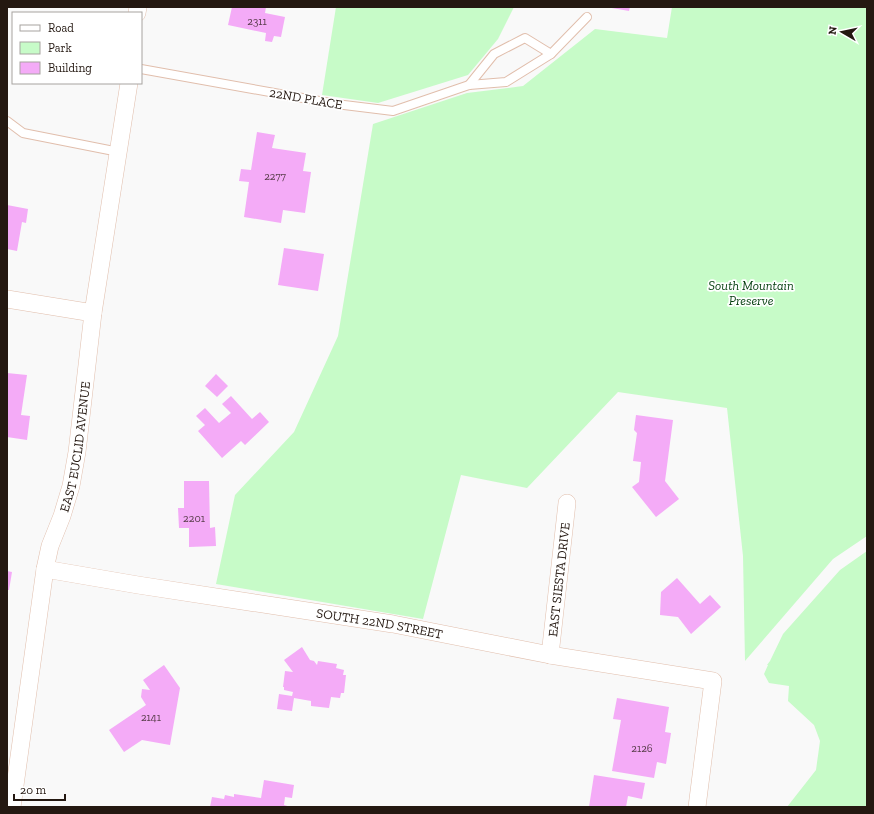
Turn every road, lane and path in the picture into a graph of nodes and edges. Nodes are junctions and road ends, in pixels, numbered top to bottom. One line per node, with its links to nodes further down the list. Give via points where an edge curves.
1 (587, 17): 2 (lane, 22ND PLACE)
2 (551, 54): 5 (lane, 22ND PLACE, via 506,82); 5 (lane, via 525,38 494,54)
3 (142, 69): 5 (lane, 22ND PLACE, via 336,104 393,111)
4 (129, 84): 7 (street, EAST EUCLID AVENUE)
5 (468, 85)
6 (7, 121): 7 (lane, via 23,133)
7 (119, 152): 9 (street, EAST EUCLID AVENUE)
8 (7, 299): 9 (street)
9 (93, 313): 11 (street, EAST EUCLID AVENUE, via 71,486 50,546)
10 (567, 503): 12 (street, EAST SIESTA DRIVE)
11 (45, 569): 12 (street, SOUTH 22ND STREET, via 393,624); 13 (street, EAST EUCLID AVENUE)
12 (550, 655): 14 (street, SOUTH 22ND STREET, via 713,681)
13 (12, 807)
14 (697, 807)

